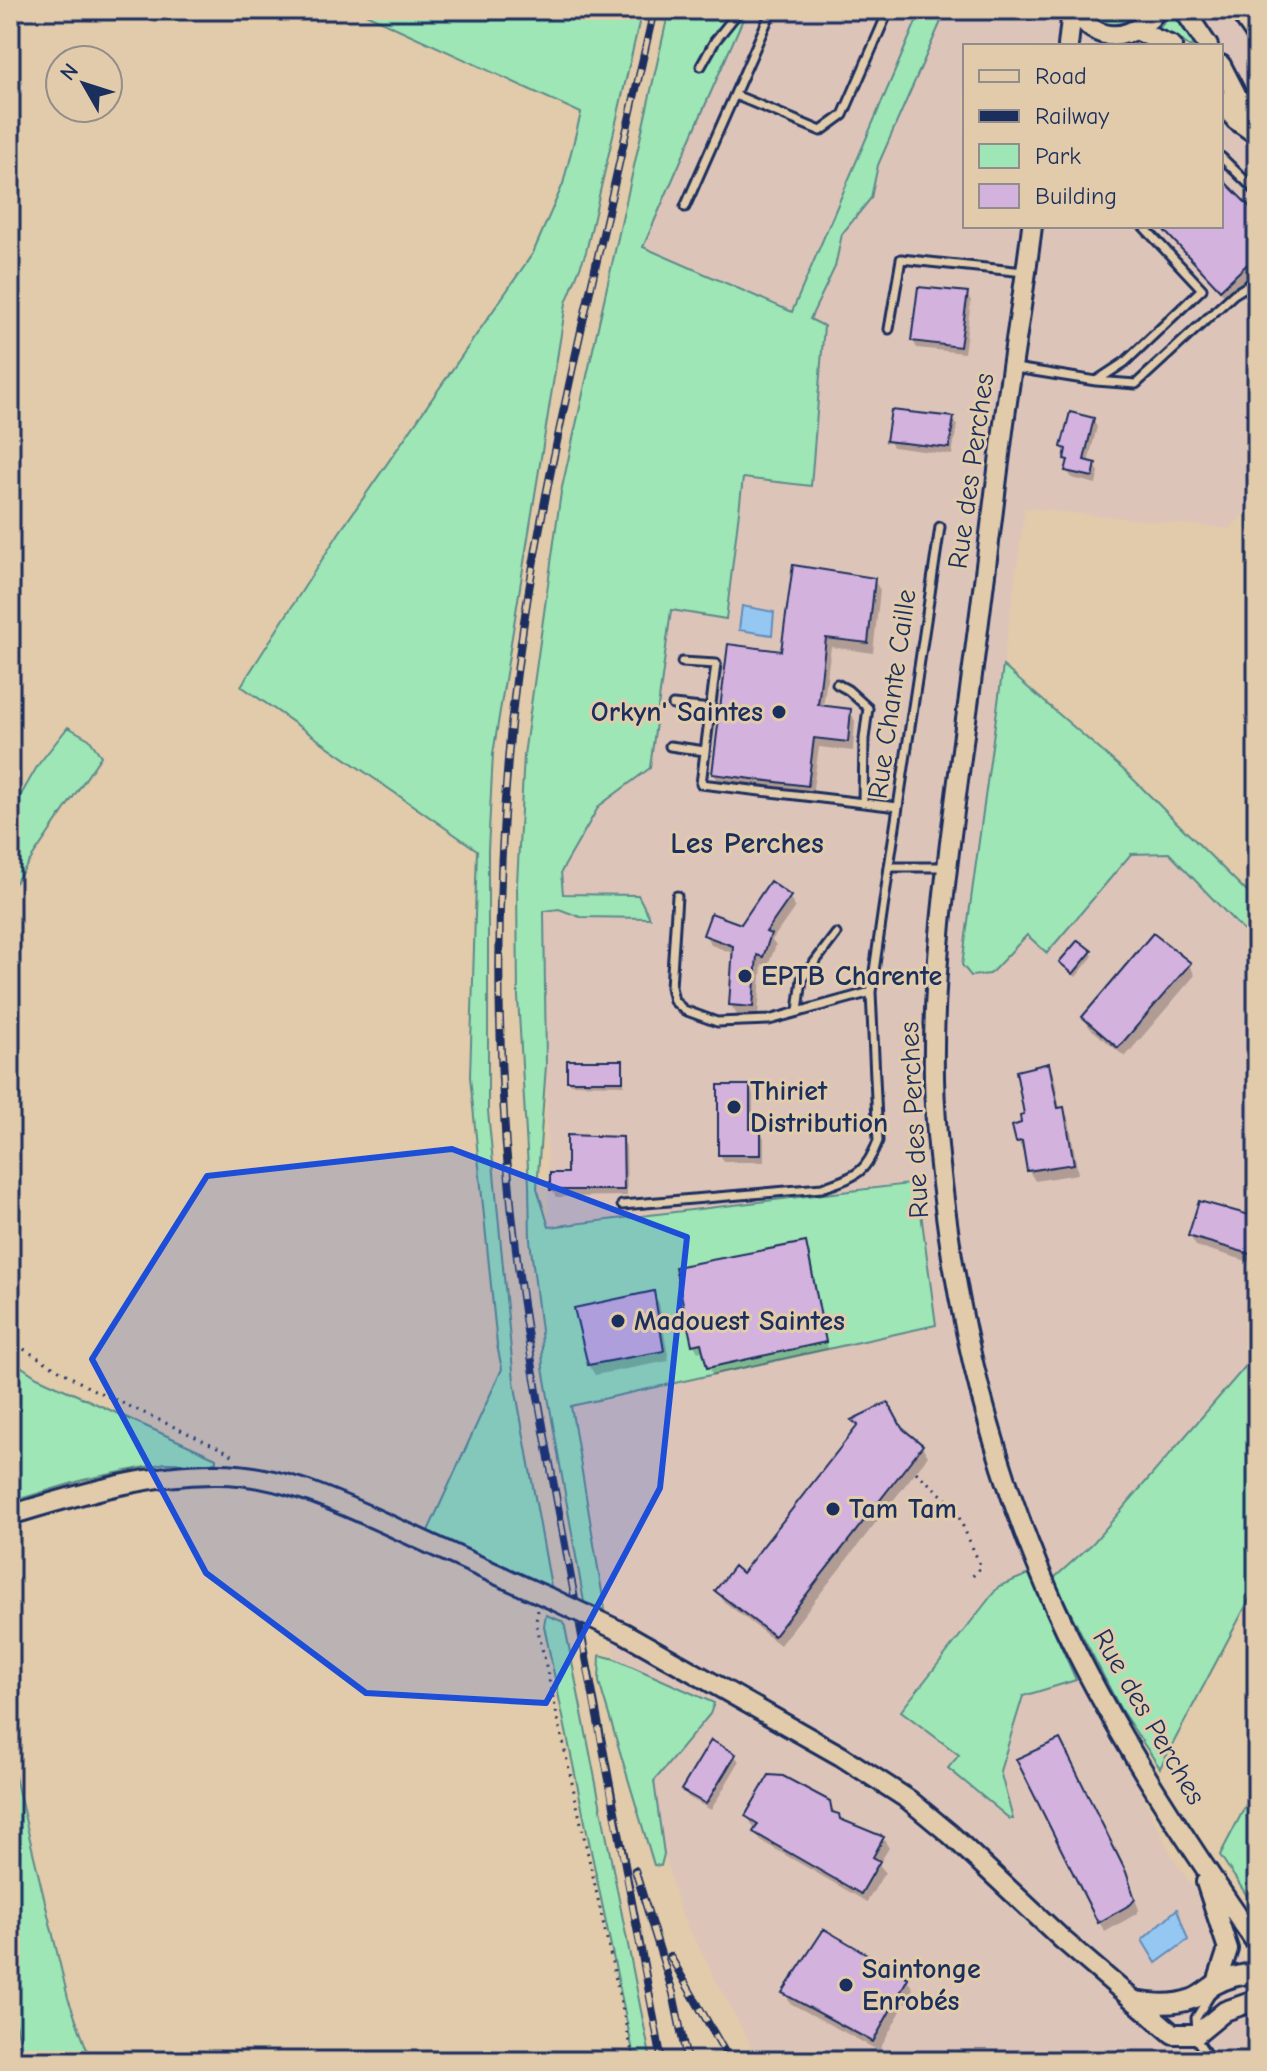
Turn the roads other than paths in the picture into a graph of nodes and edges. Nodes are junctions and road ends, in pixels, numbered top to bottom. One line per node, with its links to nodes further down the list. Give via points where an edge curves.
1 (738, 10): 13 (lane)
2 (772, 10): 15 (lane)
3 (1073, 10): 8 (street, via 1092,29); 9 (street)
4 (1157, 10): 8 (street, via 1147,23)
5 (1184, 10): 11 (street)
6 (1232, 10): 12 (lane)
7 (887, 14): 15 (lane, via 843,115 821,131)
8 (1121, 37): 10 (street)
9 (1068, 44)
10 (1161, 44)
11 (1207, 44)
12 (1257, 46)
13 (701, 66)
14 (1223, 69): 17 (street)
15 (735, 95): 20 (lane)
16 (1223, 104): 17 (street)
17 (1257, 135)
18 (1223, 159): 19 (lane)
19 (1257, 192)
20 (685, 207)
21 (1032, 228): 23 (street, Rue des Perches)
22 (1145, 228): 27 (lane, via 1202,289 1125,362)
23 (1027, 272): 25 (lane, via 901,259); 26 (street, Rue des Perches)
24 (1257, 280): 27 (lane, via 1234,294 1136,384)
25 (889, 329)
26 (1013, 368): 27 (lane); 38 (street, Rue des Perches)
27 (1096, 381)
28 (940, 527): 36 (lane, Rue Chante Caille)
29 (682, 662): 32 (lane, via 716,664)
30 (837, 684): 35 (lane, via 868,708)
31 (673, 705): 32 (lane)
32 (711, 709): 34 (lane)
33 (670, 746): 34 (lane)
34 (705, 751): 35 (lane, via 701,784)
35 (863, 803): 36 (lane)
36 (898, 807): 37 (lane, Rue Chante Caille)
37 (889, 867): 38 (lane); 41 (lane, Rue Chante Caille)
38 (947, 867): 45 (street, Rue des Perches, via 934,1078 948,1232 977,1382 998,1455 1057,1611 1103,1701)
39 (677, 896): 42 (lane, via 674,1001 717,1022 769,1020)
40 (836, 934): 42 (lane, via 802,979)
41 (871, 992): 42 (lane); 43 (lane, Rue Chante Caille, via 878,1141 869,1163 822,1188)
42 (798, 1011)
43 (622, 1205)
44 (10, 1515): 50 (street, bridge, via 98,1489 220,1473 256,1477 329,1498 624,1633 874,1776 950,1834)
45 (1194, 1850): 46 (street, Rue des Perches); 48 (street, via 1228,1949)
46 (1257, 1944)
47 (1257, 1973): 48 (street)
48 (1217, 1983): 50 (street, via 1196,1998 1174,2004); 51 (lane, via 1196,2018)
49 (1257, 2000): 51 (street, via 1225,2011)
50 (1133, 2001): 51 (street, via 1173,2034)
51 (1197, 2034): 52 (lane)
52 (1211, 2061)

